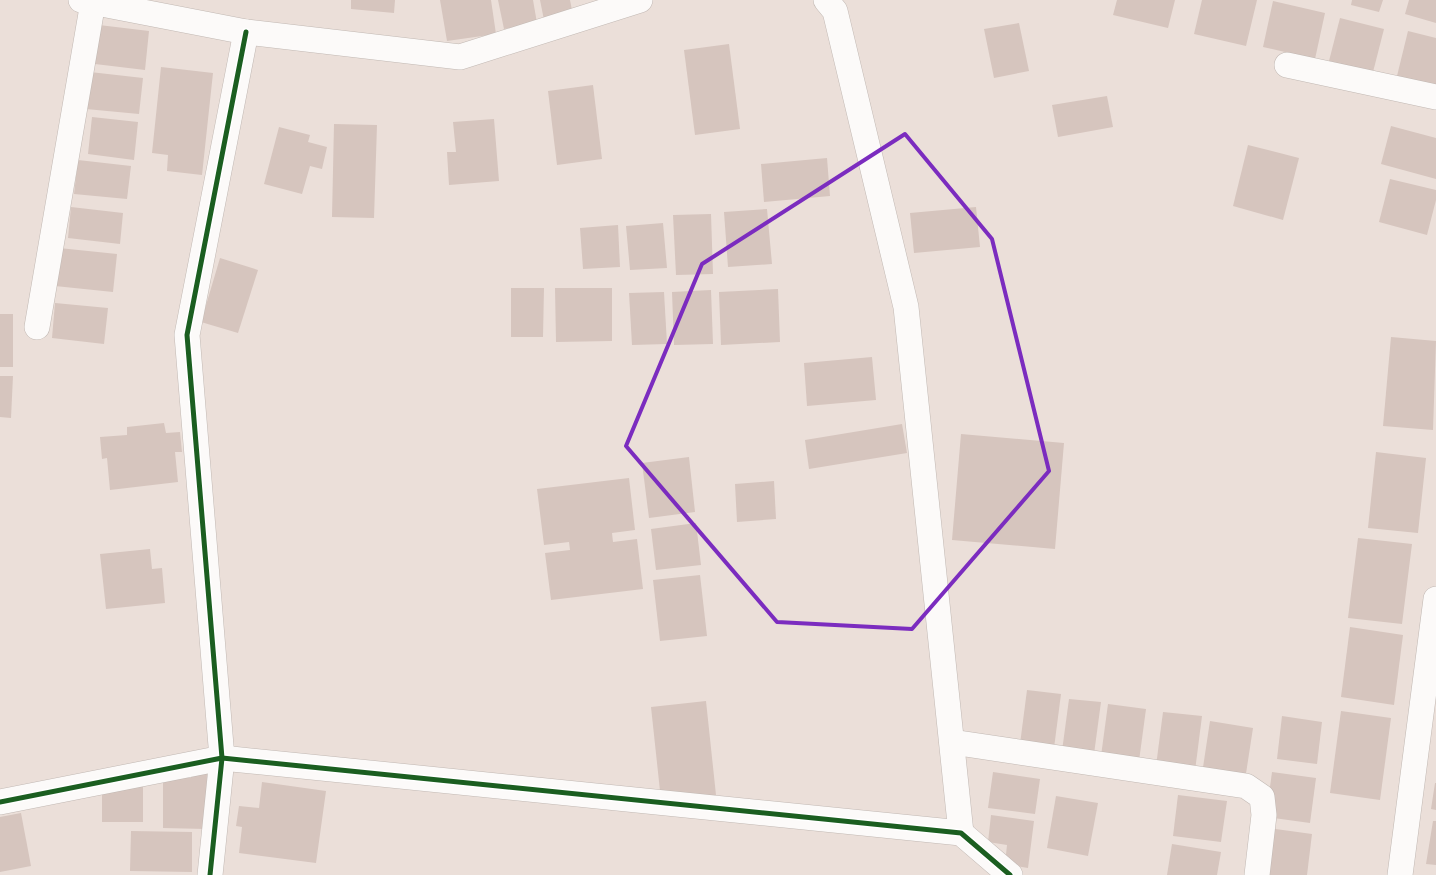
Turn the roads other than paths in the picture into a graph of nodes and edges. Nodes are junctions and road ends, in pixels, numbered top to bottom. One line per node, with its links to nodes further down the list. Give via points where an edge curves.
1 (640, 0): 4 (street, via 460,57)
2 (826, 0): 9 (street, via 834,11 906,307)
3 (87, 1): 4 (street); 7 (street)
4 (246, 32): 10 (street, via 187,335)
5 (1287, 65): 6 (street)
6 (1436, 97)
7 (37, 327)
8 (1436, 599): 16 (street)
9 (952, 742): 12 (street); 15 (street, via 1246,786 1262,797 1264,815)
10 (222, 758): 11 (street); 12 (street); 13 (street)
11 (0, 802)
12 (961, 833): 14 (street)
13 (210, 875)
14 (1010, 875)
15 (1257, 875)
16 (1400, 875)

